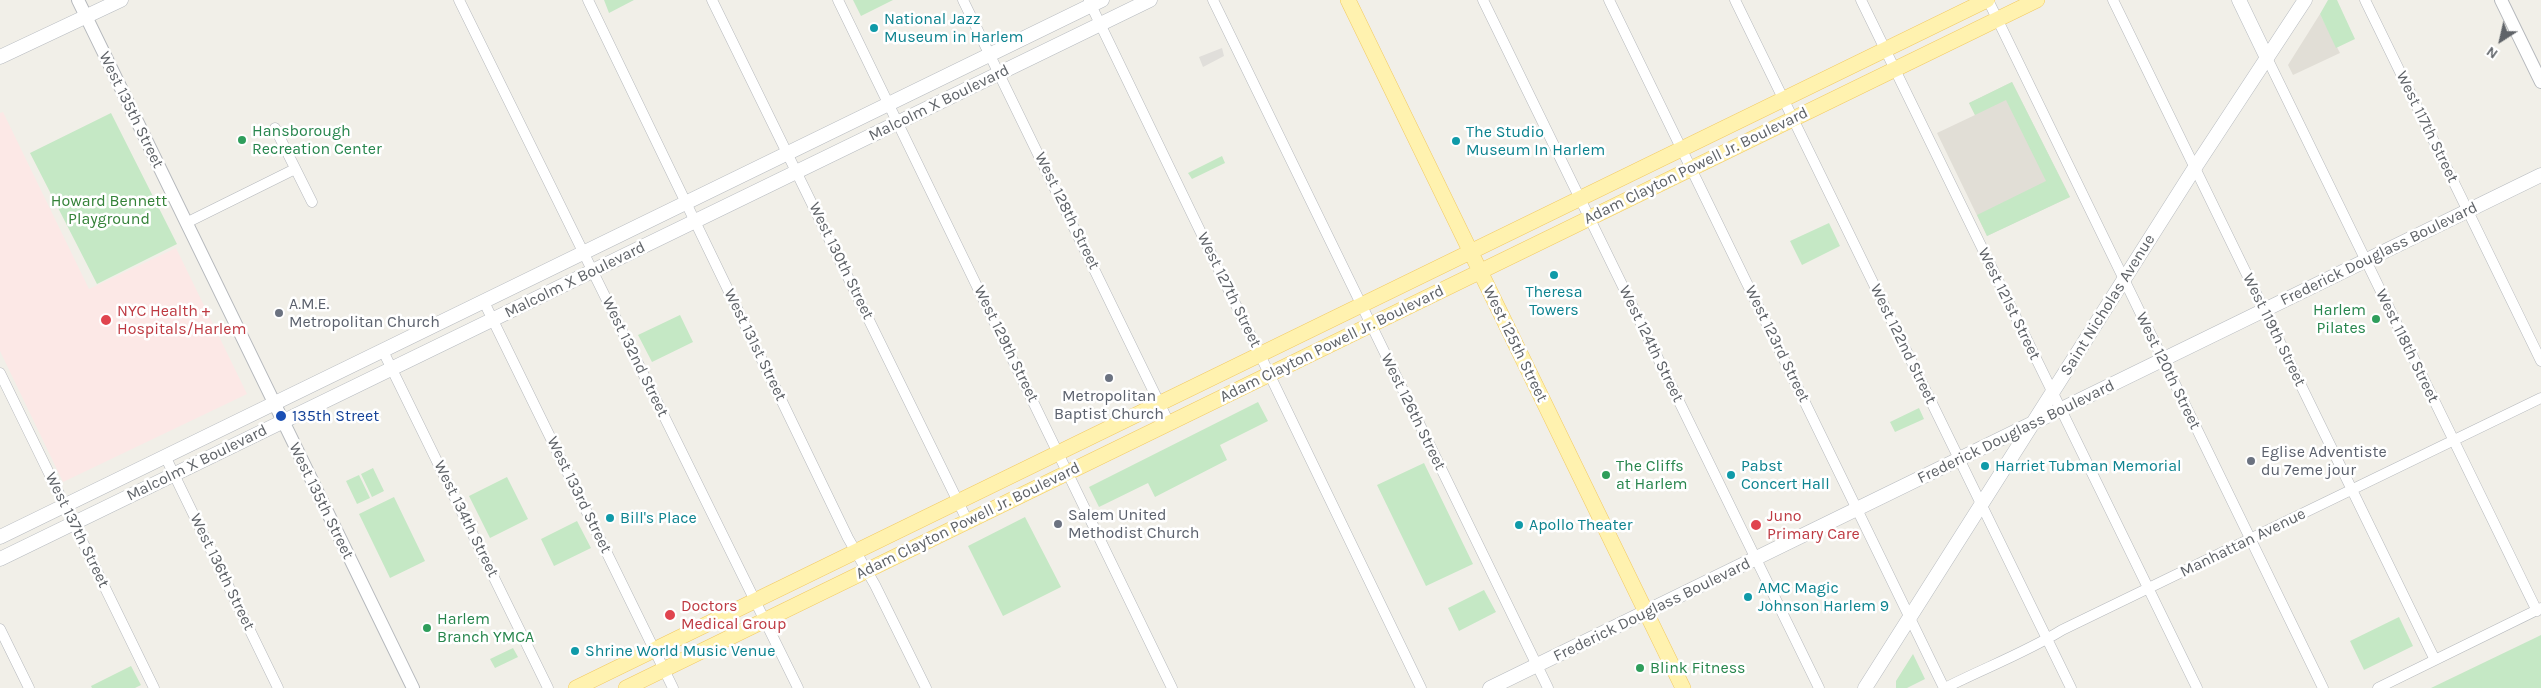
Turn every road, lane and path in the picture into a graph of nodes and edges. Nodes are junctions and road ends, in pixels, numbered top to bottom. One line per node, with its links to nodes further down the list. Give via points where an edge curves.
1 (78, 0): 23 (street, West 135th Street)
2 (121, 0): 23 (main road)
3 (459, 0): 52 (street, West 132nd Street)
4 (588, 0): 47 (street, West 131st Street)
5 (712, 0): 39 (street, West 130th Street)
6 (838, 0): 34 (street, West 129th Street)
7 (963, 0): 27 (street, West 128th Street)
8 (1150, 0): 25 (main road, Malcolm X Boulevard)
9 (1213, 0): 59 (street, West 126th Street)
10 (1348, 0): 53 (main road, West 125th Street)
11 (1483, 0): 45 (street, West 124th Street)
12 (1609, 0): 38 (street, West 123rd Street)
13 (1735, 0): 33 (street, West 122nd Street)
14 (1861, 0): 26 (street, West 121st Street)
15 (1988, 0): 24 (street, West 120th Street); 26 (main road, Adam Clayton Powell Jr. Boulevard)
16 (2037, 0): 24 (main road, Adam Clayton Powell Jr. Boulevard)
17 (2113, 0): 42 (street, West 119th Street)
18 (2238, 0): 29 (main road, West 118th Street)
19 (2305, 0): 29 (main road, Saint Nicholas Avenue)
20 (2365, 0): 48 (street, West 117th Street)
21 (2501, 0): 32 (street)
22 (1094, 2): 25 (street, West 127th Street); 27 (main road, Malcolm X Boulevard)
23 (86, 16): 28 (main road); 51 (street, West 135th Street)
24 (1998, 20): 30 (main road, Adam Clayton Powell Jr. Boulevard); 57 (street, West 120th Street)
25 (1100, 24): 31 (main road, Malcolm X Boulevard); 64 (street, West 127th Street)
26 (1885, 50): 30 (street, West 121st Street); 33 (main road, Adam Clayton Powell Jr. Boulevard)
27 (989, 53): 31 (street, West 128th Street); 34 (main road, Malcolm X Boulevard)
28 (0, 57)
29 (2267, 58): 42 (main road, Saint Nicholas Avenue); 54 (street, West 118th Street)
30 (1894, 70): 35 (main road, Adam Clayton Powell Jr. Boulevard); 70 (street, West 121st Street)
31 (999, 73): 36 (main road, Malcolm X Boulevard); 73 (street, West 128th Street)
32 (2541, 82)
33 (1783, 100): 35 (street, West 122nd Street); 38 (main road, Adam Clayton Powell Jr. Boulevard)
34 (888, 103): 36 (street, West 129th Street); 39 (main road, Malcolm X Boulevard)
35 (1793, 119): 40 (main road, Adam Clayton Powell Jr. Boulevard); 81 (street, West 122nd Street)
36 (898, 124): 43 (main road, Malcolm X Boulevard); 79 (street, West 129th Street)
37 (275, 128): 41 (street)
38 (1682, 149): 40 (street, West 123rd Street); 45 (main road, Adam Clayton Powell Jr. Boulevard)
39 (787, 152): 43 (street, West 130th Street); 47 (main road, Malcolm X Boulevard)
40 (1691, 168): 49 (main road, Adam Clayton Powell Jr. Boulevard); 88 (street, West 123rd Street)
41 (295, 169): 46 (street); 51 (street)
42 (2194, 169): 57 (main road, Saint Nicholas Avenue); 60 (street, West 119th Street)
43 (797, 172): 50 (main road, Malcolm X Boulevard); 85 (street, West 130th Street)
44 (2541, 176): 48 (main road, Frederick Douglass Boulevard)
45 (1580, 199): 49 (street, West 124th Street); 53 (main road, Adam Clayton Powell Jr. Boulevard)
46 (312, 202)
47 (686, 202): 50 (street, West 131st Street); 52 (main road, Malcolm X Boulevard)
48 (2468, 211): 54 (main road, Frederick Douglass Boulevard); 66 (street, West 117th Street)
49 (1590, 218): 56 (main road, Adam Clayton Powell Jr. Boulevard); 95 (street, West 124th Street)
50 (696, 222): 55 (main road, Malcolm X Boulevard); 93 (street, West 131st Street)
51 (186, 223): 72 (street, West 135th Street)
52 (583, 252): 55 (street, West 132nd Street); 58 (main road, Malcolm X Boulevard)
53 (1471, 252): 56 (main road, West 125th Street); 59 (main road, Adam Clayton Powell Jr. Boulevard)
54 (2366, 261): 60 (main road, Frederick Douglass Boulevard); 78 (street, West 118th Street)
55 (592, 271): 61 (main road, Malcolm X Boulevard); 98 (street, West 132nd Street)
56 (1480, 271): 62 (main road, Adam Clayton Powell Jr. Boulevard); 100 (main road, West 125th Street)
57 (2124, 281): 65 (street, West 120th Street); 70 (main road, Saint Nicholas Avenue)
58 (484, 302): 61 (street, West 133rd Street); 63 (main road, Malcolm X Boulevard)
59 (1362, 306): 62 (street, West 126th Street); 64 (main road, Adam Clayton Powell Jr. Boulevard)
60 (2264, 310): 65 (main road, Frederick Douglass Boulevard); 84 (street, West 119th Street)
61 (493, 320): 67 (main road, Malcolm X Boulevard); 105 (street, West 133rd Street)
62 (1372, 326): 69 (main road, Adam Clayton Powell Jr. Boulevard); 107 (street, West 126th Street)
63 (383, 350): 67 (street, West 134th Street); 72 (main road, Malcolm X Boulevard)
64 (1261, 354): 69 (street, West 127th Street); 73 (main road, Adam Clayton Powell Jr. Boulevard)
65 (2162, 360): 74 (main road, Frederick Douglass Boulevard); 92 (street, West 120th Street)
66 (2541, 361)
67 (392, 368): 75 (main road, Malcolm X Boulevard); 113 (street, West 134th Street)
68 (0, 373): 86 (street, West 137th Street)
69 (1270, 374): 77 (main road, Adam Clayton Powell Jr. Boulevard); 120 (street, West 127th Street)
70 (2053, 393): 74 (street, West 121st Street); 76 (main road, Saint Nicholas Avenue)
71 (2541, 398): 78 (street, Manhattan Avenue)
72 (274, 403): 75 (street, West 135th Street); 80 (main road, Malcolm X Boulevard)
73 (1160, 404): 77 (street, West 128th Street); 79 (main road, Adam Clayton Powell Jr. Boulevard)
74 (2061, 409): 76 (main road, Frederick Douglass Boulevard); 97 (street, West 121st Street)
75 (283, 422): 83 (main road, Malcolm X Boulevard); 112 (street, West 135th Street)
76 (2034, 422): 81 (main road, Frederick Douglass Boulevard); 87 (main road, Saint Nicholas Avenue)
77 (1169, 423): 82 (main road, Adam Clayton Powell Jr. Boulevard)
78 (2454, 440): 84 (street, Manhattan Avenue); 99 (street, West 118th Street)
79 (1059, 453): 82 (street, West 129th Street); 85 (main road, Adam Clayton Powell Jr. Boulevard)
80 (165, 456): 83 (street, West 136th Street); 86 (main road, Malcolm X Boulevard)
81 (1959, 459): 87 (street, West 122nd Street); 88 (main road, Frederick Douglass Boulevard)
82 (1068, 472): 89 (main road, Adam Clayton Powell Jr. Boulevard); 119 (street, West 129th Street)
83 (174, 475): 90 (main road, Malcolm X Boulevard); 111 (street, West 136th Street)
84 (2352, 489): 92 (street, Manhattan Avenue); 106 (street, West 119th Street)
85 (958, 502): 89 (street, West 130th Street); 93 (main road, Adam Clayton Powell Jr. Boulevard)
86 (64, 505): 90 (street, West 137th Street); 91 (main road, Malcolm X Boulevard)
87 (1982, 505): 101 (main road, Saint Nicholas Avenue); 104 (street, West 122nd Street)
88 (1858, 509): 95 (main road, Frederick Douglass Boulevard); 101 (street, West 123rd Street)
89 (968, 522): 96 (main road, Adam Clayton Powell Jr. Boulevard)
90 (74, 524): 94 (main road, Malcolm X Boulevard); 110 (street, West 137th Street)
91 (0, 537)
92 (2249, 539): 97 (street, Manhattan Avenue); 129 (street, West 120th Street)
93 (856, 551): 96 (street, West 131st Street); 98 (main road, Adam Clayton Powell Jr. Boulevard)
94 (0, 559)
95 (1756, 560): 100 (main road, Frederick Douglass Boulevard); 124 (street, West 124th Street)
96 (867, 571): 102 (main road, Adam Clayton Powell Jr. Boulevard); 118 (street, West 131st Street)
97 (2149, 589): 104 (street, Manhattan Avenue); 128 (street, West 121st Street)
98 (755, 601): 102 (street, West 132nd Street); 105 (main road, Adam Clayton Powell Jr. Boulevard)
99 (2539, 610): 106 (street)
100 (1646, 613): 107 (main road, Frederick Douglass Boulevard); 123 (main road, West 125th Street)
101 (1910, 617): 125 (main road, Saint Nicholas Avenue); 126 (street, West 123rd Street)
102 (764, 620): 108 (main road, Adam Clayton Powell Jr. Boulevard); 117 (street, West 132nd Street)
103 (0, 629): 109 (street)
104 (2047, 640): 126 (street, Manhattan Avenue); 127 (street, West 122nd Street)
105 (655, 650): 108 (street, West 133rd Street); 114 (main road, Adam Clayton Powell Jr. Boulevard)
106 (2435, 660): 130 (street)
107 (1537, 665): 121 (main road, Frederick Douglass Boulevard); 122 (street, West 126th Street)
108 (664, 670): 115 (main road, Adam Clayton Powell Jr. Boulevard); 116 (street, West 133rd Street)
109 (29, 688)
110 (154, 688)
111 (278, 688)
112 (413, 688)
113 (548, 688)
114 (576, 688)
115 (626, 688)
116 (673, 688)
117 (798, 688)
118 (926, 688)
119 (1172, 688)
120 (1421, 688)
121 (1490, 688)
122 (1548, 688)
123 (1683, 688)
124 (1819, 688)
125 (1865, 688)
126 (1945, 688)
127 (2071, 688)
128 (2197, 688)
129 (2322, 688)
130 (2378, 688)

